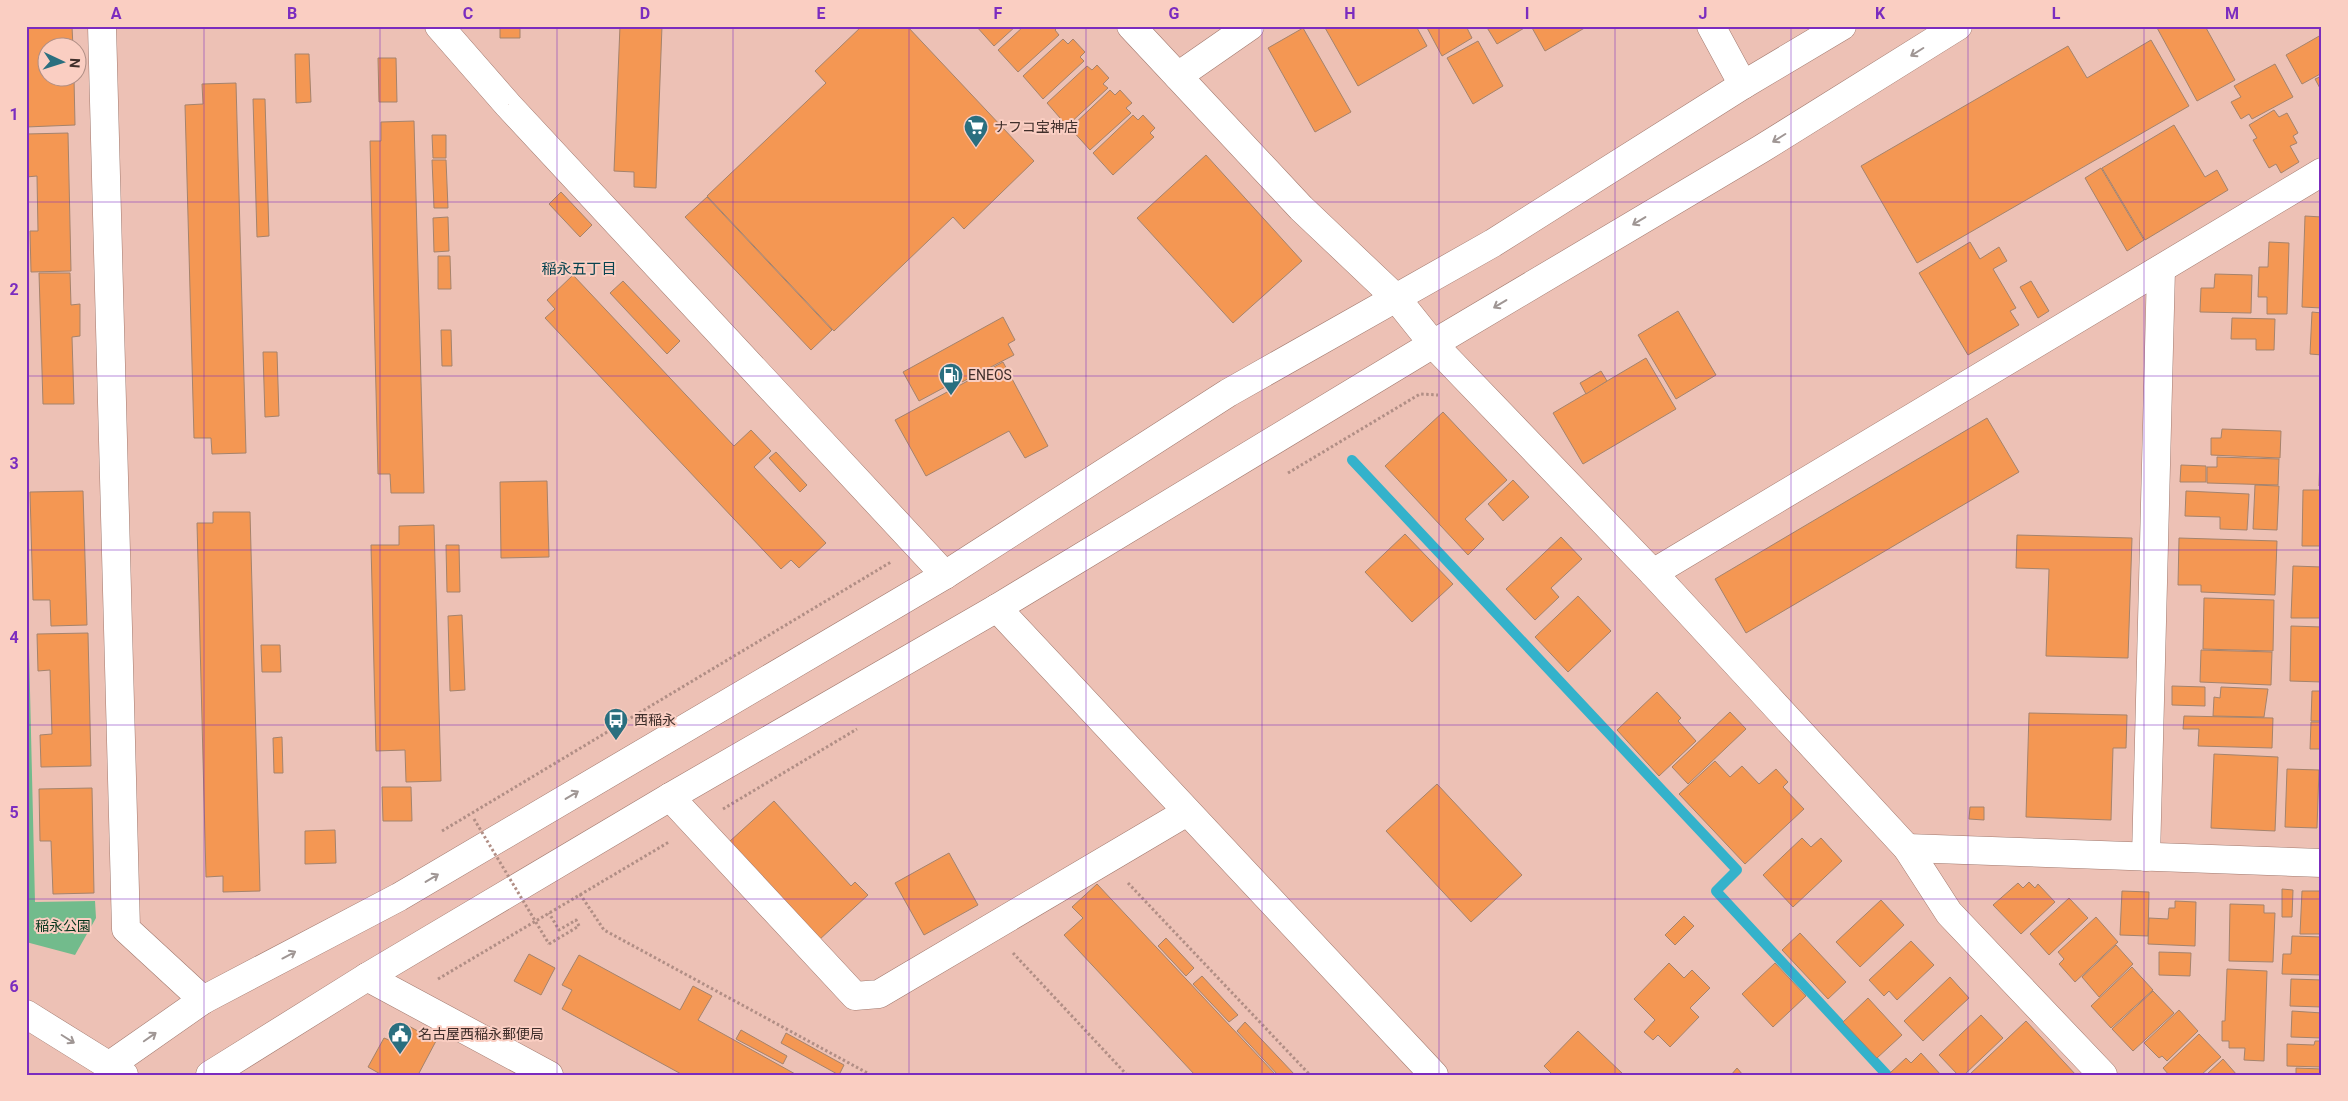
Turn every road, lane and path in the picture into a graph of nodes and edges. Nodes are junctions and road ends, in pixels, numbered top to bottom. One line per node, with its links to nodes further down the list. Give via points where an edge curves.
1 (102, 26): 30 (street, via 126,929)
2 (439, 26): 14 (street, via 508,105)
3 (1130, 26): 8 (street)
4 (1250, 26): 8 (street)
5 (1710, 26): 9 (street)
6 (1842, 26): 9 (street)
7 (1958, 26): 13 (street, one-way to 13, via 1762,148)
8 (1178, 76): 12 (street, via 1301,208)
9 (1743, 85): 12 (street, via 1494,244)
10 (2322, 172): 11 (street)
11 (2161, 269): 15 (street); 23 (street)
12 (1397, 299): 13 (street); 16 (street, via 1228,393)
13 (1433, 344): 15 (street); 17 (street)
14 (917, 546): 16 (street); 21 (path)
15 (1654, 573): 22 (street)
16 (945, 575): 30 (street, one-way to 16, via 400,897)
17 (997, 608): 18 (street); 19 (street)
18 (670, 797): 28 (street, via 855,996 879,994); 29 (street)
19 (1187, 812): 24 (street); 38 (street)
20 (474, 819): 27 (path, bridge, via 549,944 579,926 576,920 559,930)
21 (438, 834)
22 (1907, 848): 23 (street); 39 (street, via 1949,912)
23 (2146, 857): 25 (street)
24 (1107, 860): 28 (street); 37 (path)
25 (2322, 863)
26 (580, 894): 35 (path, via 604,930)
27 (549, 913)
28 (991, 929): 36 (path)
29 (367, 977): 33 (street); 34 (street)
30 (203, 1000): 32 (street, one-way to 30)
31 (26, 1014): 32 (street, one-way to 32)
32 (115, 1072)
33 (210, 1075)
34 (549, 1075)
35 (871, 1075)
36 (1127, 1075)
37 (1310, 1075)
38 (1434, 1075)
39 (2103, 1075)

